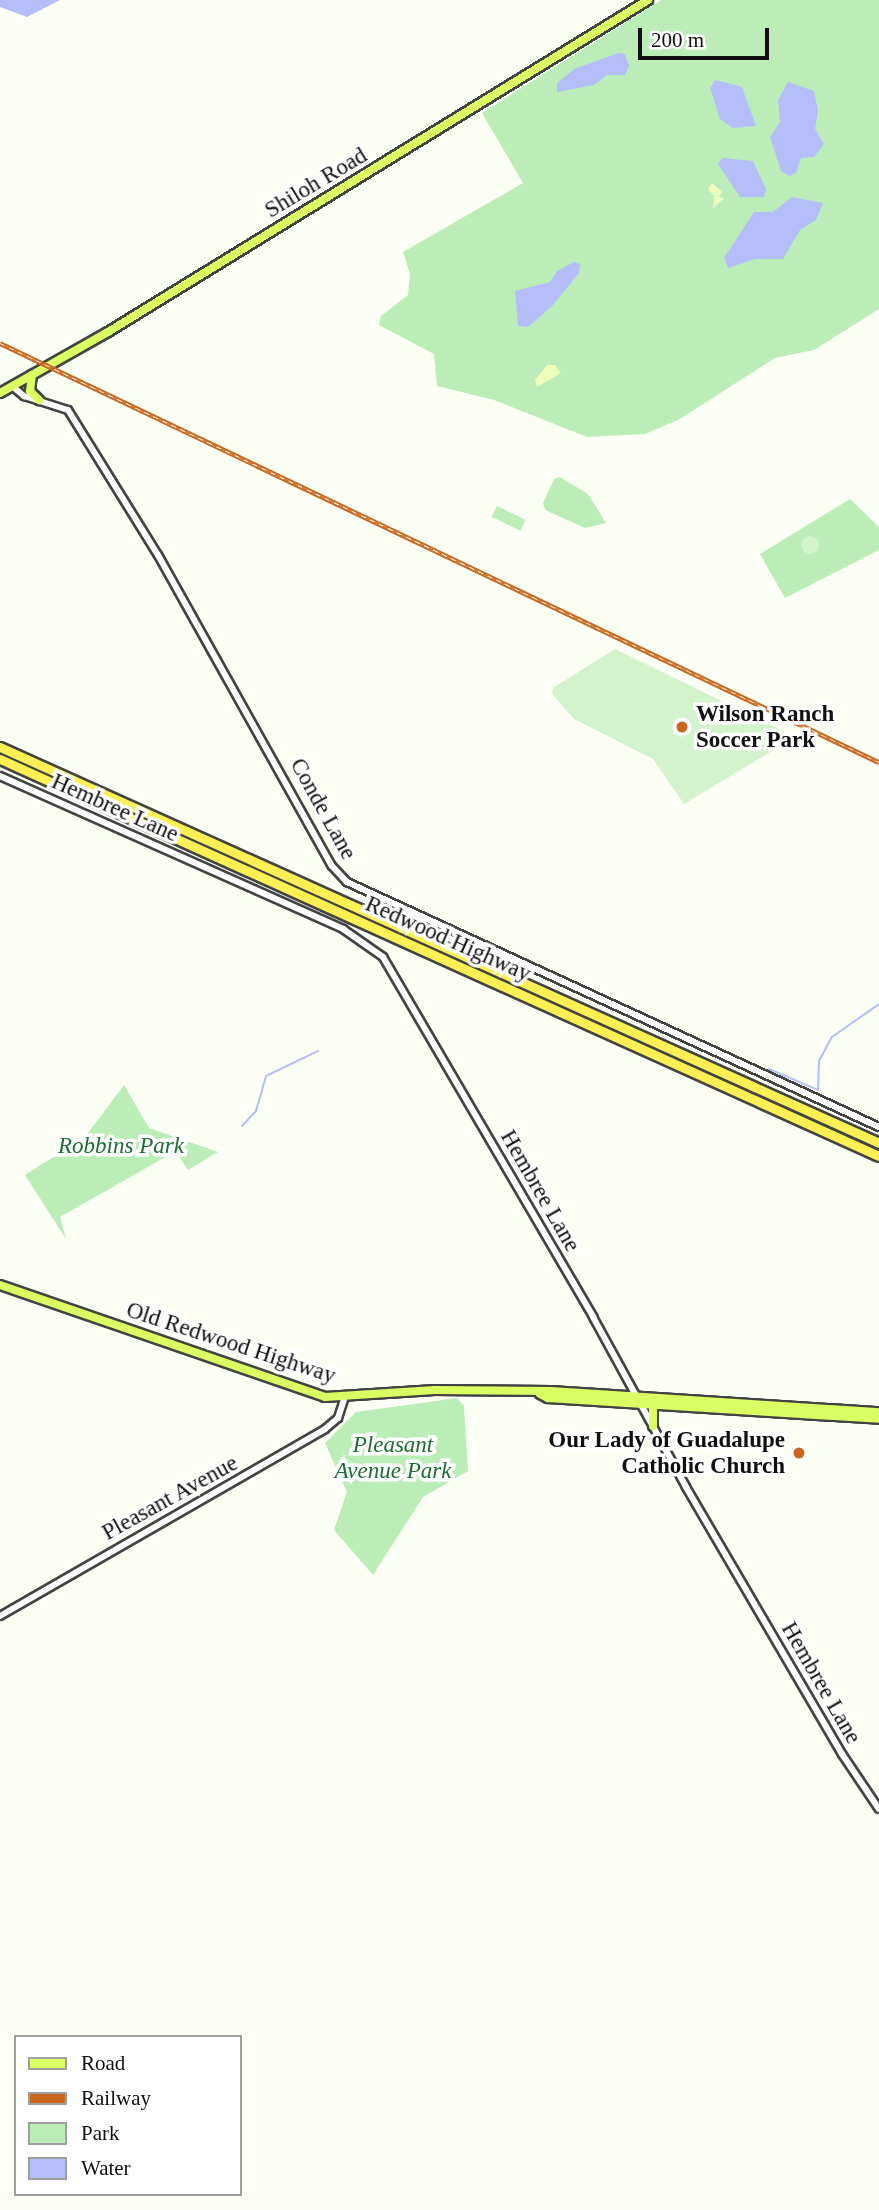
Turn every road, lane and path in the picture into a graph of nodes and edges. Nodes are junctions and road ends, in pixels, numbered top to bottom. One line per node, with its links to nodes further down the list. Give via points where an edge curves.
1 (648, 0): 2 (main road, Shiloh Road)
2 (32, 375): 3 (main road, Shiloh Road); 5 (main road, via 30,391)
3 (12, 386): 4 (main road, Shiloh Road); 5 (street, Conde Lane)
4 (0, 393)
5 (38, 400): 9 (street, Conde Lane, via 68,410 158,555 339,875 387,903)
6 (0, 747): 10 (highway, Redwood Highway)
7 (0, 759): 11 (highway, Redwood Highway)
8 (0, 776): 14 (street, Hembree Lane, via 343,929 383,957)
9 (879, 1127)
10 (879, 1143)
11 (879, 1156)
12 (0, 1285): 13 (main road, Old Redwood Highway, via 306,1392)
13 (344, 1399): 14 (main road, Old Redwood Highway, via 425,1390); 19 (street, Pleasant Avenue, via 338,1418 325,1429)
14 (638, 1399): 15 (main road, Old Redwood Highway); 16 (main road, Old Redwood Highway); 18 (street, Hembree Lane)
15 (653, 1404): 17 (main road, Old Redwood Highway); 18 (main road)
16 (879, 1412)
17 (879, 1419)
18 (653, 1426): 20 (street, Hembree Lane, via 842,1754)
19 (0, 1616)
20 (879, 1809)

